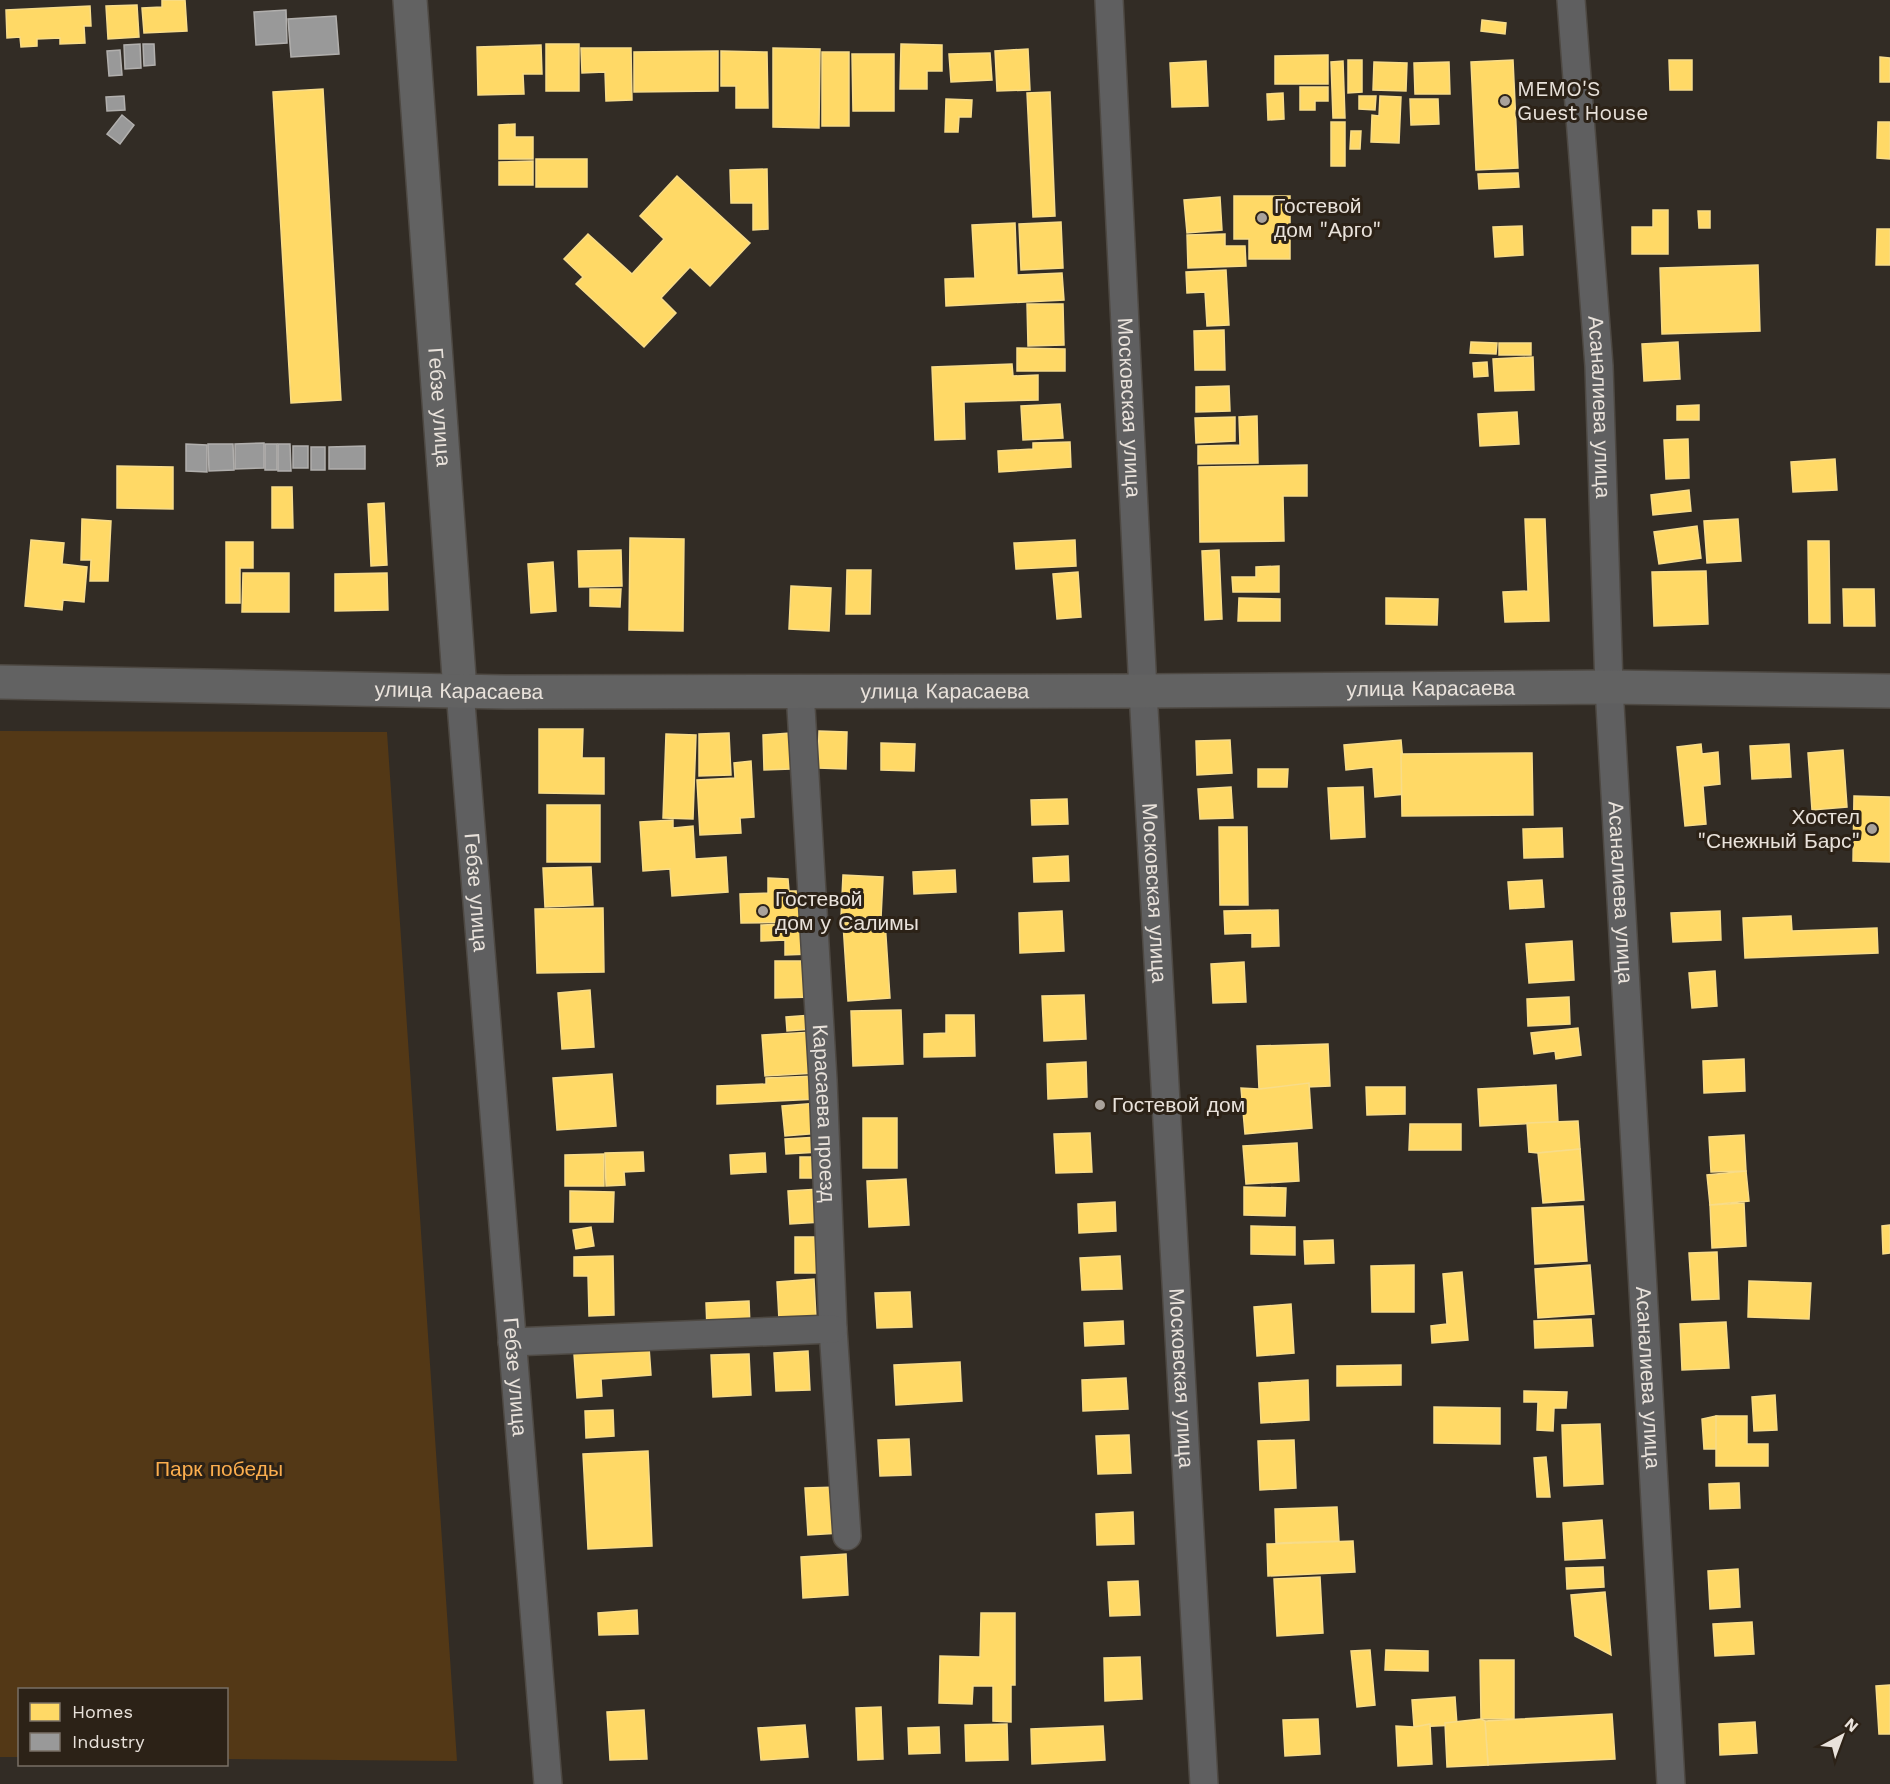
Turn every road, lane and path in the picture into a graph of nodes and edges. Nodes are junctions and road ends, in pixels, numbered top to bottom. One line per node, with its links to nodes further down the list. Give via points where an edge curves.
1 (410, 0): 6 (main road, Гебзе улица)
2 (1109, 0): 8 (street, Московская улица)
3 (1571, 0): 5 (street, Асаналиева улица, via 1599,366)
4 (0, 682): 6 (main road, улица Карасаева)
5 (1610, 687): 8 (main road, улица Карасаева); 9 (main road, улица Карасаева); 15 (street, Асаналиева улица)
6 (460, 691): 7 (main road, улица Карасаева); 11 (street, Гебзе улица)
7 (800, 691): 8 (main road, улица Карасаева); 10 (street, Карасаева проезд)
8 (1143, 691): 14 (street, Московская улица)
9 (1890, 691)
10 (833, 1329): 11 (street); 12 (street, Карасаева проезд)
11 (512, 1342): 13 (street, Гебзе улица)
12 (847, 1536)
13 (548, 1784)
14 (1204, 1784)
15 (1671, 1784)

